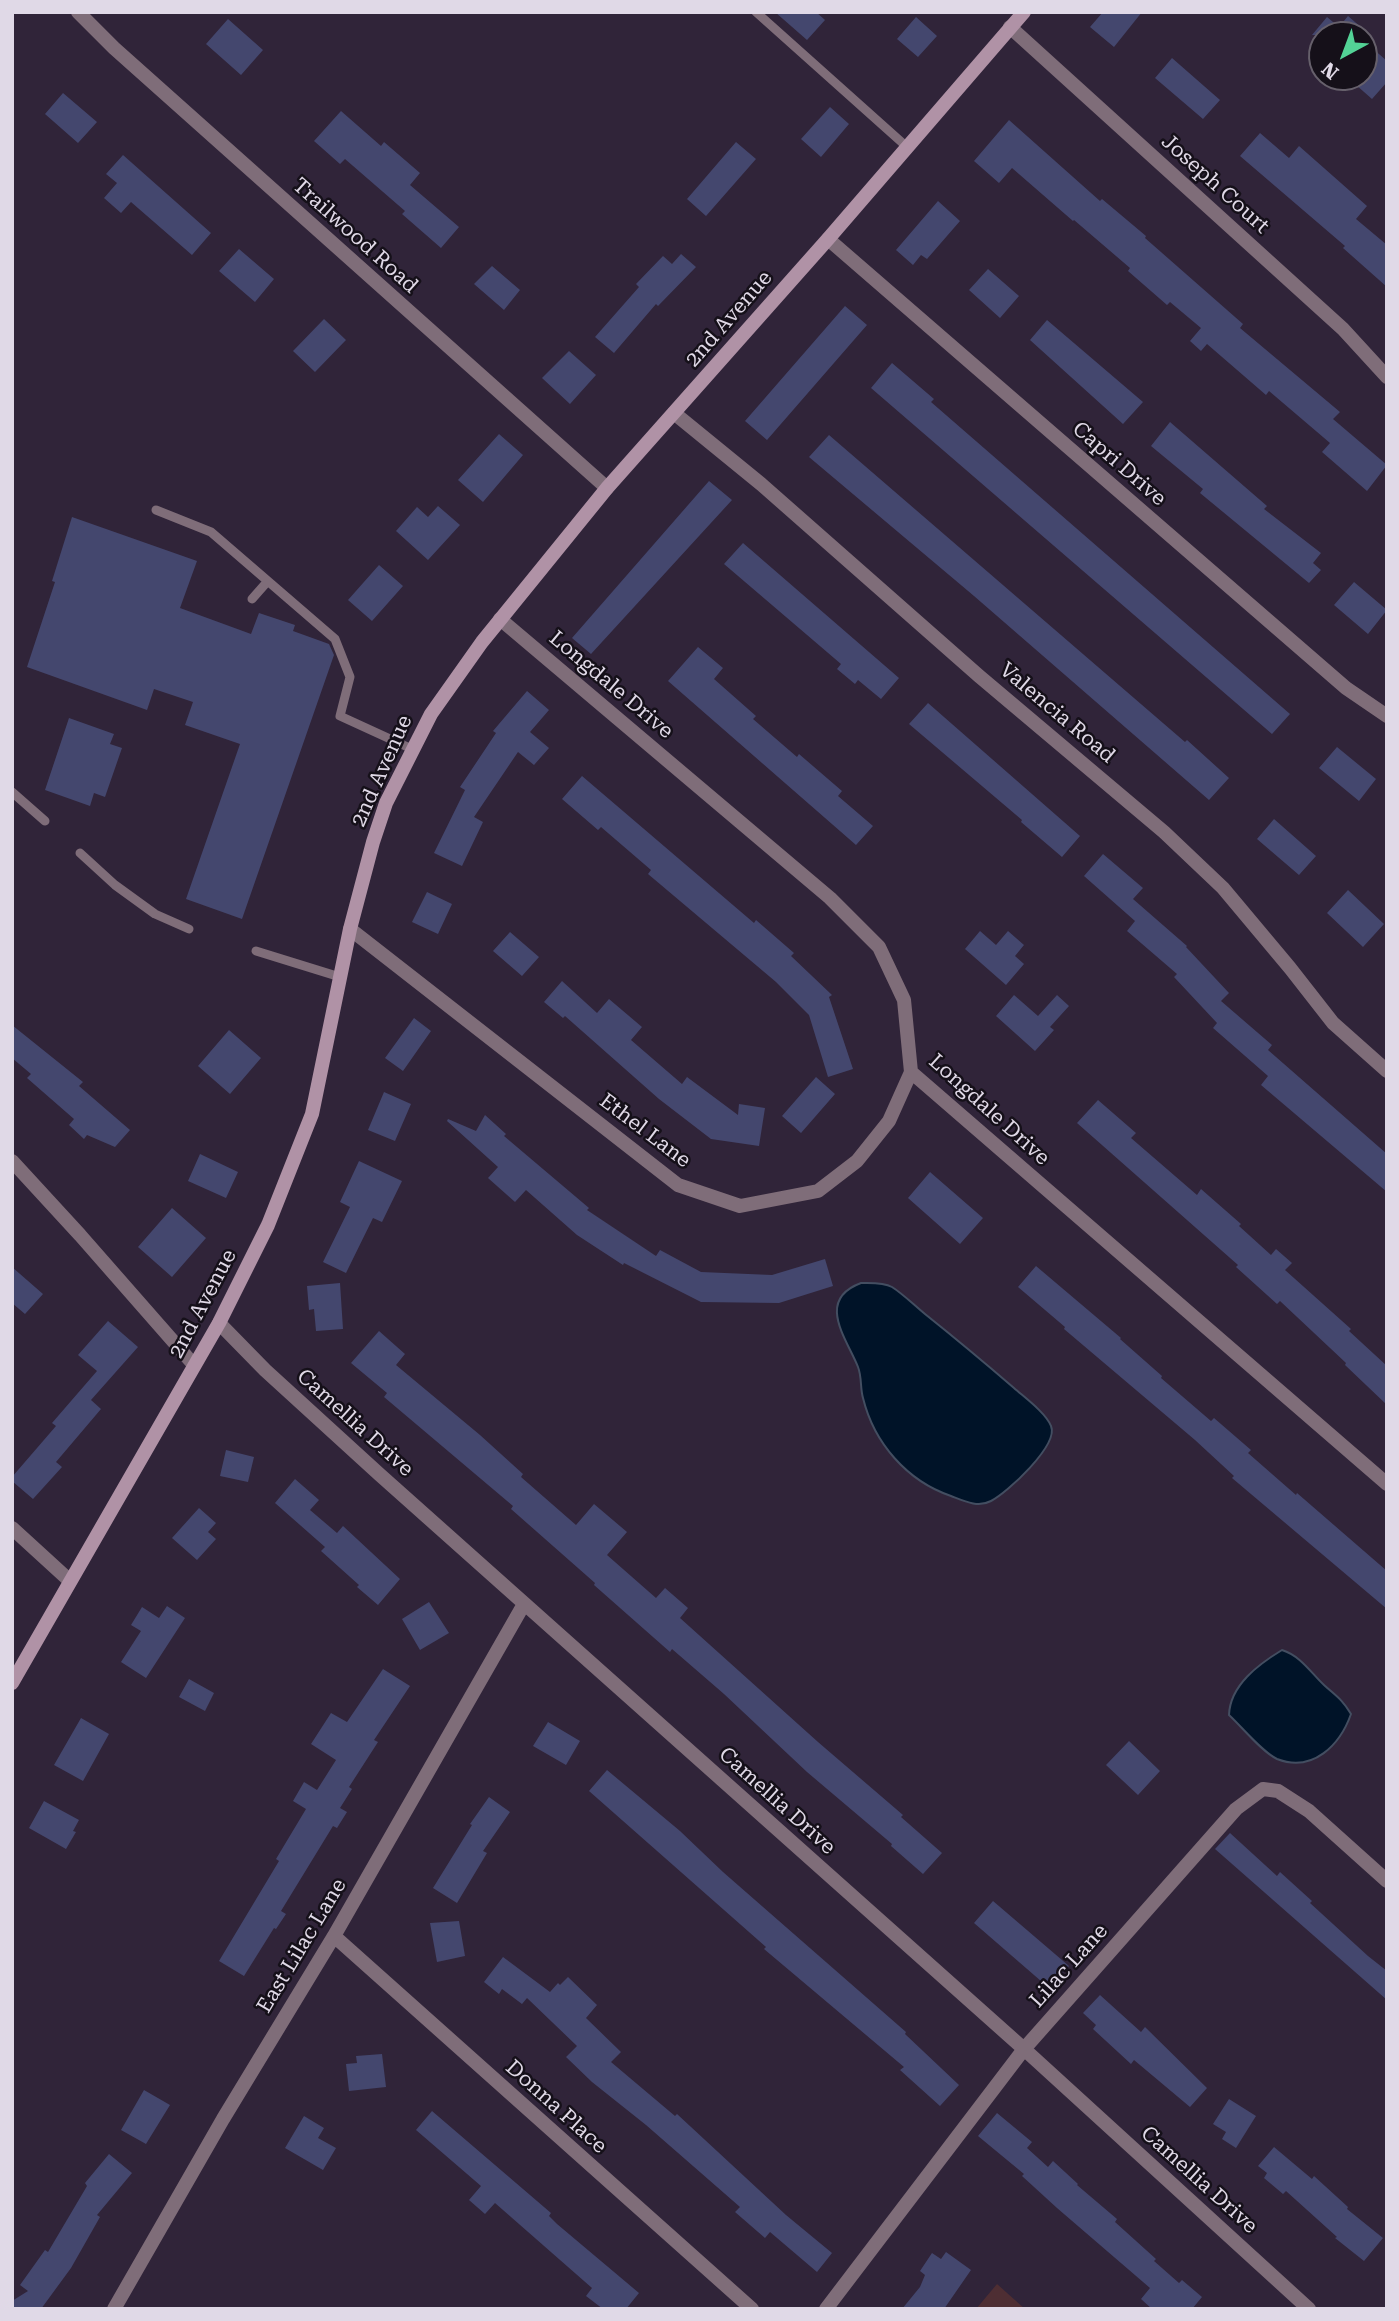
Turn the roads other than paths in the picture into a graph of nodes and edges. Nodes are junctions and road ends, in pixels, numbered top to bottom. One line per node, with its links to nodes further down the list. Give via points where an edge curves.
1 (78, 12): 9 (street, Trailwood Road)
2 (756, 12): 5 (lane)
3 (1024, 12): 4 (street, 2nd Avenue)
4 (1010, 27): 5 (street, 2nd Avenue); 7 (street, Joseph Court, via 1343,329)
5 (907, 147): 6 (street, 2nd Avenue)
6 (828, 239): 8 (street, 2nd Avenue); 14 (street, Capri Drive, via 1346,688)
7 (1387, 377)
8 (674, 413): 9 (street, 2nd Avenue); 23 (street, Valencia Road, via 1164,832 1223,888 1333,1023)
9 (607, 488): 13 (street, 2nd Avenue)
10 (156, 510): 11 (lane, via 211,533)
11 (267, 582): 12 (lane); 15 (lane, via 335,639 350,677 340,716)
12 (253, 599)
13 (500, 619): 15 (street, 2nd Avenue, via 450,684); 24 (street, Longdale Drive, via 830,898 879,947 904,1000)
14 (1387, 716)
15 (412, 749): 20 (street, 2nd Avenue, via 386,803)
16 (12, 792): 17 (lane)
17 (45, 821)
18 (80, 853): 19 (lane, via 155,914)
19 (189, 929)
20 (350, 929): 22 (street, 2nd Avenue); 24 (street, Ethel Lane, via 678,1185 740,1206 818,1191 857,1161 889,1121)
21 (256, 951): 22 (lane)
22 (340, 977): 26 (street, 2nd Avenue, via 313,1114 268,1226)
23 (1387, 1071)
24 (911, 1072): 28 (street, Longdale Drive)
25 (12, 1161): 27 (street)
26 (219, 1323): 27 (street, 2nd Avenue); 31 (street, Camellia Drive)
27 (194, 1365): 30 (street, 2nd Avenue)
28 (1387, 1484)
29 (12, 1528): 30 (street)
30 (71, 1581): 32 (street, 2nd Avenue)
31 (524, 1604): 34 (street, East Lilac Lane); 35 (street, Camellia Drive)
32 (12, 1683)
33 (1387, 1881): 35 (street, Lilac Lane, via 1309,1811 1278,1791 1263,1789 1237,1809)
34 (334, 1936): 36 (street, East Lilac Lane); 37 (street, Donna Place)
35 (1024, 2049): 38 (street, Lilac Lane); 39 (street, Camellia Drive)
36 (114, 2309)
37 (752, 2309)
38 (825, 2309)
39 (1309, 2309)

